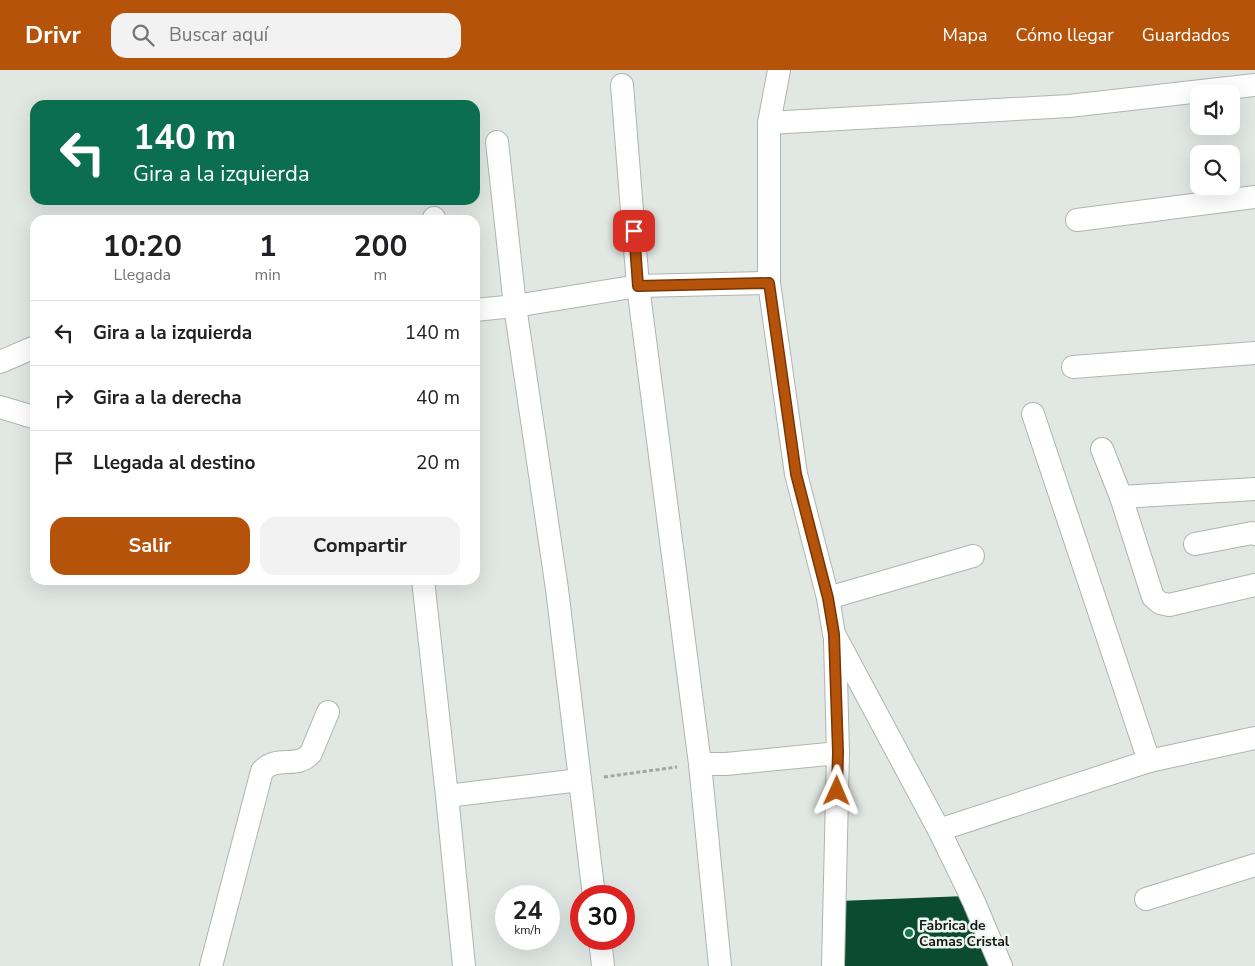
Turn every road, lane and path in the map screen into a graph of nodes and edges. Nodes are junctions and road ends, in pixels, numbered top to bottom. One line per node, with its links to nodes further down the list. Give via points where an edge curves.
1 (779, 70): 4 (street)
2 (622, 85): 9 (street)
3 (1255, 85): 4 (street, via 1069,106)
4 (769, 124): 8 (street)
5 (497, 142): 10 (street)
6 (1255, 197): 7 (street)
7 (1077, 220)
8 (769, 283): 9 (street); 27 (street, via 796,474)
9 (638, 286): 10 (street); 33 (street)
10 (515, 306): 11 (street); 34 (street, via 557,589)
11 (480, 310)
12 (30, 349): 14 (street)
13 (1255, 353): 15 (street)
14 (0, 362)
15 (1073, 367)
16 (0, 406): 18 (street)
17 (1033, 414): 32 (street)
18 (30, 417)
19 (1102, 449): 21 (street)
20 (1255, 489): 21 (street)
21 (1121, 497): 26 (street, via 1153,598 1160,603 1169,605)
22 (1255, 534): 23 (street)
23 (1195, 544)
24 (973, 556): 27 (street)
25 (424, 585): 35 (street)
26 (1255, 585)
27 (828, 598): 28 (street)
28 (834, 634): 31 (street); 36 (street)
29 (328, 712): 41 (street, via 307,758 297,762 273,763 262,771)
30 (1255, 738): 32 (street)
31 (838, 752): 33 (street); 45 (street)
32 (1149, 761): 36 (street)
33 (700, 764): 34 (path); 44 (street)
34 (580, 780): 35 (street); 38 (street)
35 (447, 796): 42 (street)
36 (939, 830): 46 (street)
37 (1255, 865): 39 (street)
38 (593, 885)
39 (1146, 899)
40 (601, 950): 43 (street)
41 (211, 966)
42 (464, 966)
43 (603, 966)
44 (720, 966)
45 (833, 966)
46 (1001, 966)

